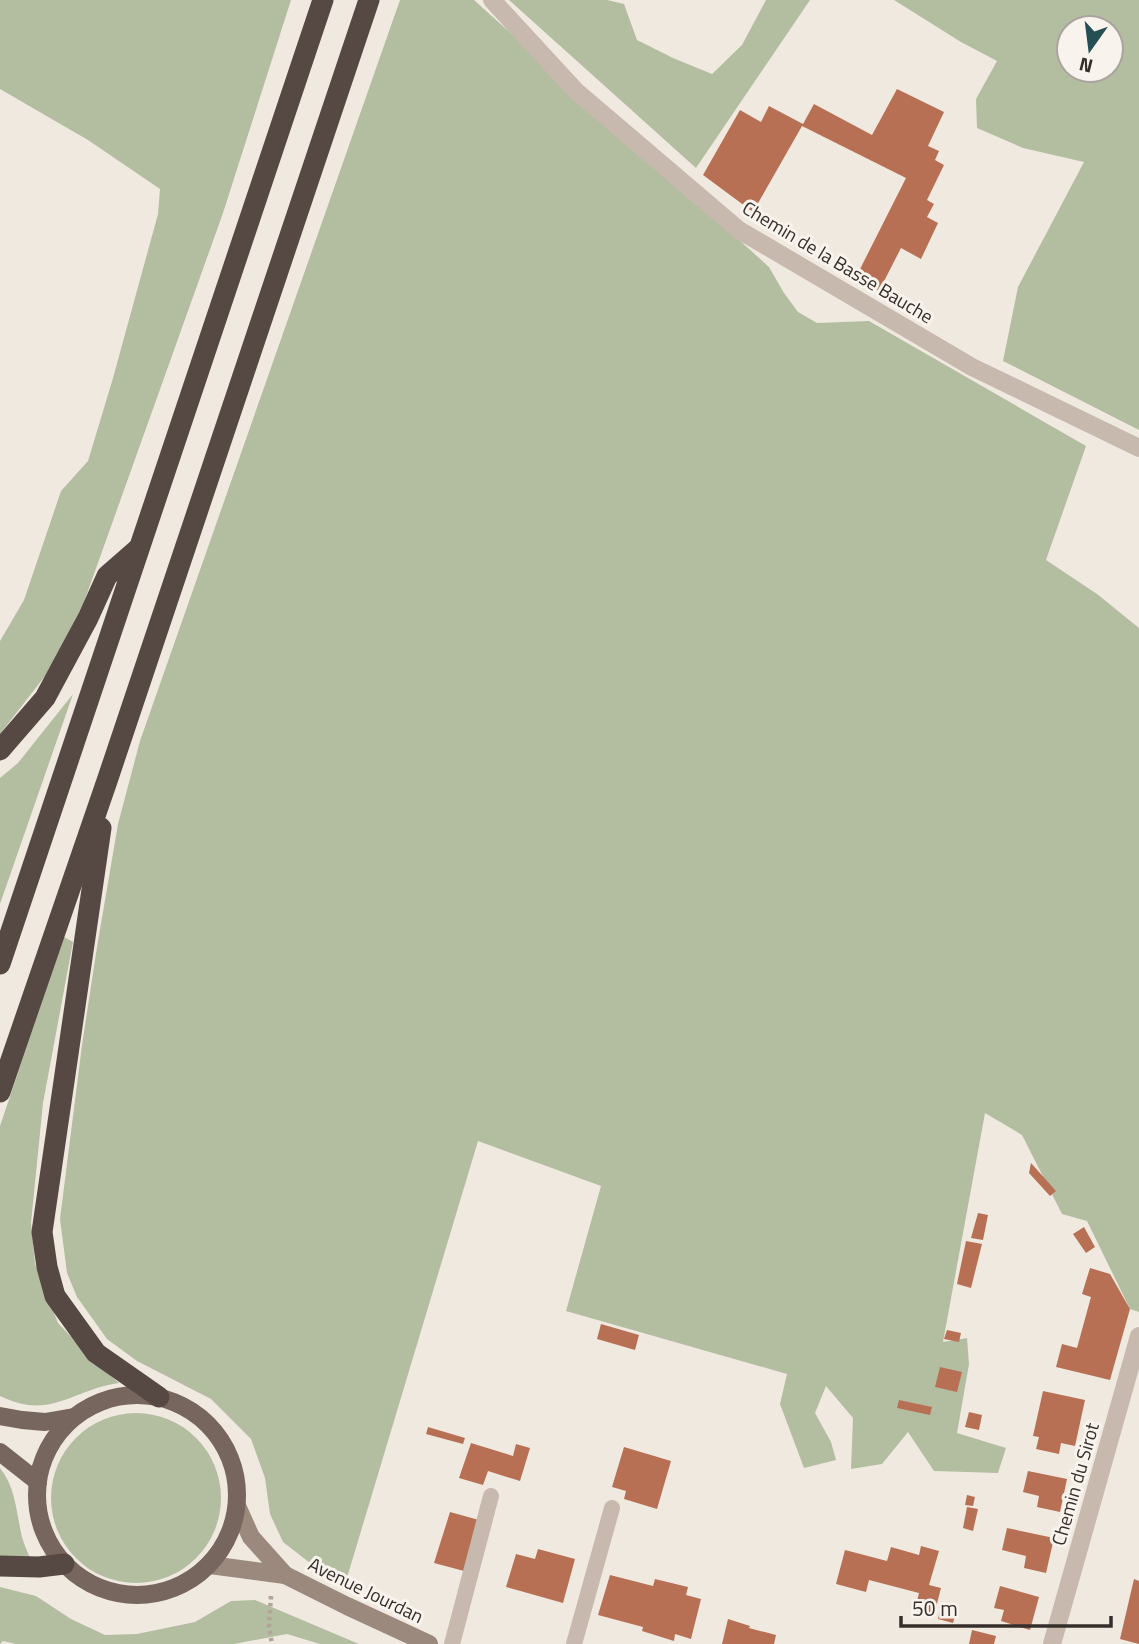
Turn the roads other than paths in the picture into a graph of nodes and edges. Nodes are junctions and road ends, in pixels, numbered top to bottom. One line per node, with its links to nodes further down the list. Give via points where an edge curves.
1 (323, 0): 5 (highway)
2 (369, 0): 7 (highway)
3 (492, 0): 4 (street, Chemin de la Basse Bauche, via 576,91 739,230 972,366)
4 (1139, 448)
5 (140, 546): 6 (highway, via 107,576 45,698); 8 (highway)
6 (0, 750)
7 (108, 778): 9 (highway); 11 (highway, via 42,1232 55,1296 96,1353)
8 (0, 964)
9 (0, 1093)
10 (1139, 1335): 26 (street, Chemin du Sirot)
11 (159, 1397): 13 (main road, via 129,1395 100,1402); 17 (main road, via 188,1408 212,1427 229,1452 237,1482)
12 (0, 1416): 13 (main road, via 45,1422)
13 (74, 1417): 15 (main road, via 44,1457)
14 (0, 1452): 15 (main road)
15 (38, 1482): 19 (main road, via 42,1525)
16 (491, 1496): 24 (lane)
17 (237, 1506): 20 (main road, via 227,1541); 22 (main road, Avenue Jourdan, via 251,1537)
18 (612, 1508): 25 (lane)
19 (64, 1564): 20 (main road, via 90,1583 120,1594 153,1594 184,1584); 21 (highway)
20 (210, 1565): 22 (main road, Avenue Jourdan)
21 (0, 1566)
22 (285, 1575): 23 (main road, Avenue Jourdan)
23 (429, 1644)
24 (452, 1644)
25 (574, 1644)
26 (1052, 1644)

